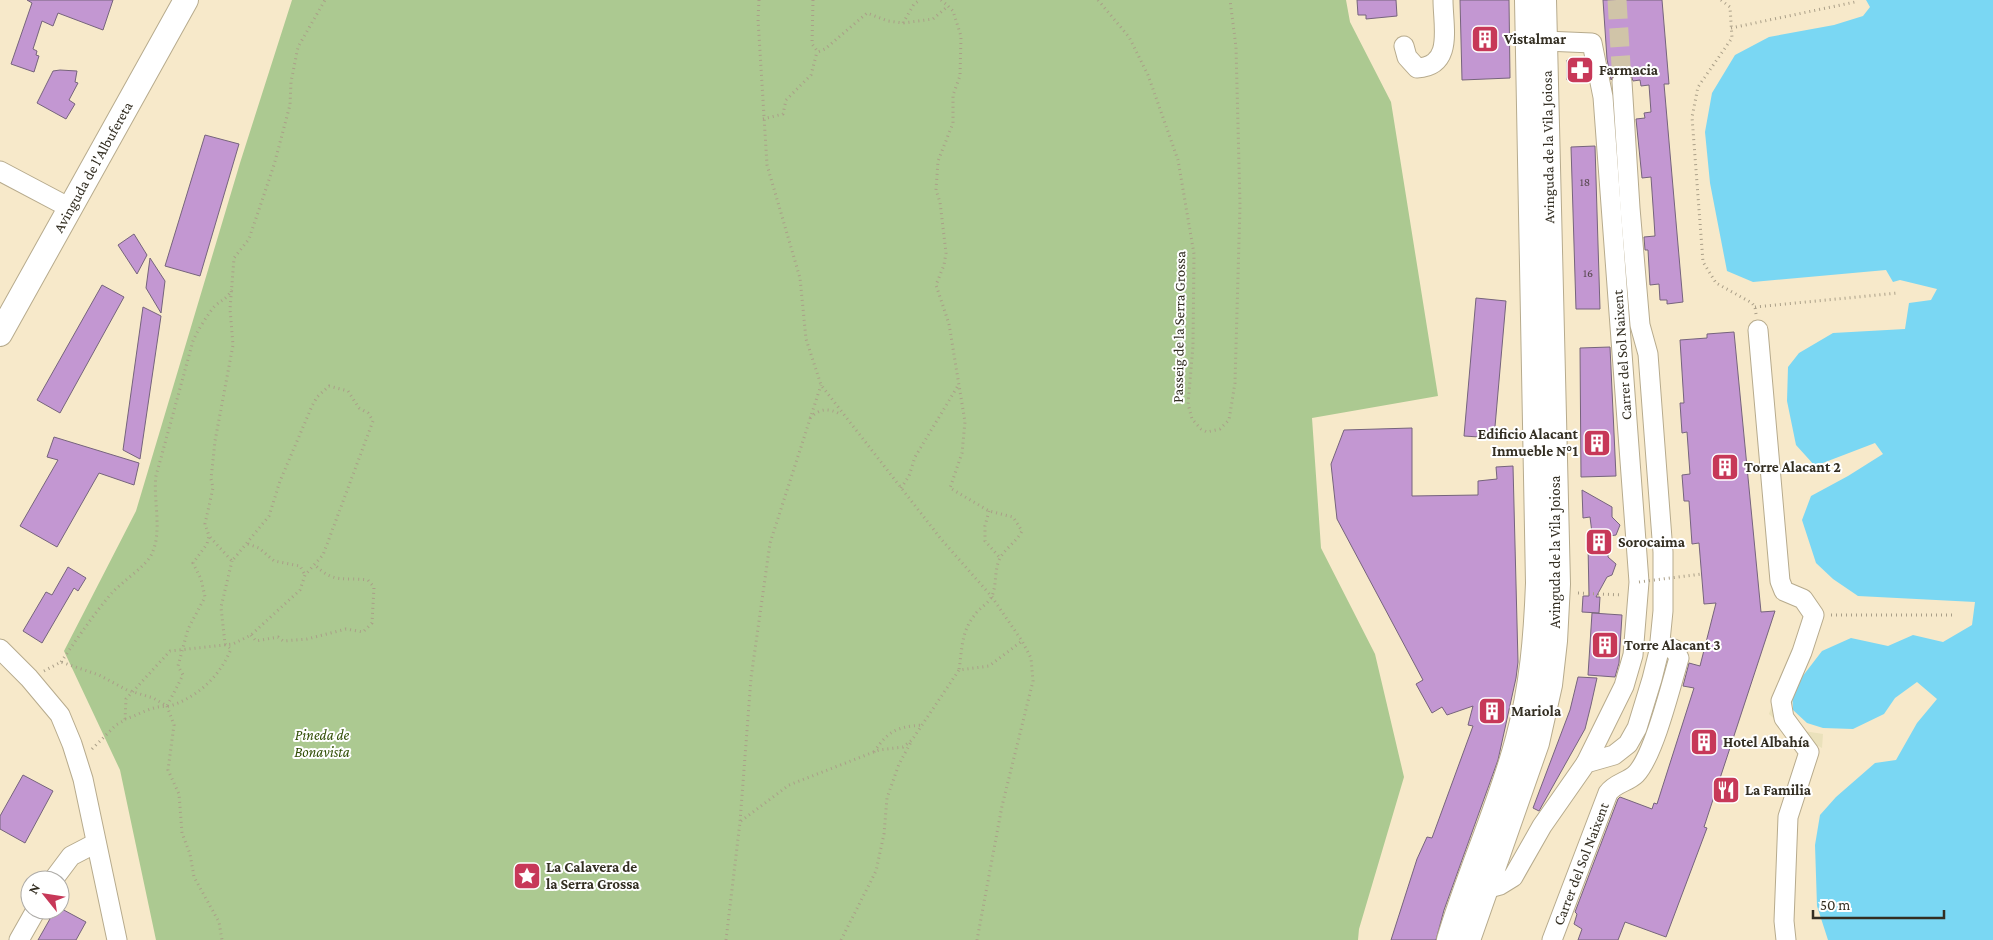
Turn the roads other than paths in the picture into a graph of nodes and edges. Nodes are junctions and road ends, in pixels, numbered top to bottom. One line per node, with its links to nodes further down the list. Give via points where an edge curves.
1 (186, 0): 9 (main road, Avinguda de l'Albufereta)
2 (1443, 0): 6 (street, via 1444,46 1440,58 1429,67 1417,68 1407,57)
3 (1526, 0): 5 (main road, Avinguda de la Vila Joiosa)
4 (1544, 0): 5 (main road, Avinguda de la Vila Joiosa)
5 (1537, 44): 16 (street, Carrer del Sol Naixent, via 1592,43 1602,97 1639,582 1633,655); 21 (main road, Avinguda de la Vila Joiosa, via 1558,584 1555,641 1550,685 1537,743); 25 (main road, Avinguda de la Vila Joiosa, via 1536,639 1531,683 1518,739)
6 (1404, 46)
7 (1622, 82): 13 (street, Carrer del Sol Naixent, via 1640,326 1648,354 1660,514 1663,611)
8 (0, 171): 9 (street)
9 (70, 208): 11 (main road, Avinguda de l'Albufereta)
10 (1758, 330): 28 (street, via 1780,581 1784,590 1802,599 1814,615 1782,701 1784,718 1809,752 1790,806 1784,921)
11 (0, 334)
12 (0, 649): 15 (street)
13 (1659, 651): 17 (street, Carrer del Sol Naixent, via 1637,728); 27 (street, Carrer del Sol Naixent, via 1667,647 1674,649 1679,658 1663,714 1643,765 1635,775 1608,793)
14 (0, 656): 15 (street)
15 (23, 672): 19 (street, via 60,715 78,760)
16 (1606, 727): 17 (street, via 1611,740); 18 (street, Carrer del Sol Naixent)
17 (1628, 744): 18 (street, via 1614,755)
18 (1586, 763): 21 (street, Carrer del Sol Naixent, via 1542,826 1513,877 1500,885)
19 (96, 843): 20 (street, via 71,856); 24 (street)
20 (60, 870)
21 (1485, 888): 26 (main road, Avinguda de la Vila Joiosa)
22 (30, 920): 23 (street)
23 (19, 940)
24 (117, 940)
25 (1449, 940)
26 (1468, 940)
27 (1552, 940)
28 (1786, 940)

